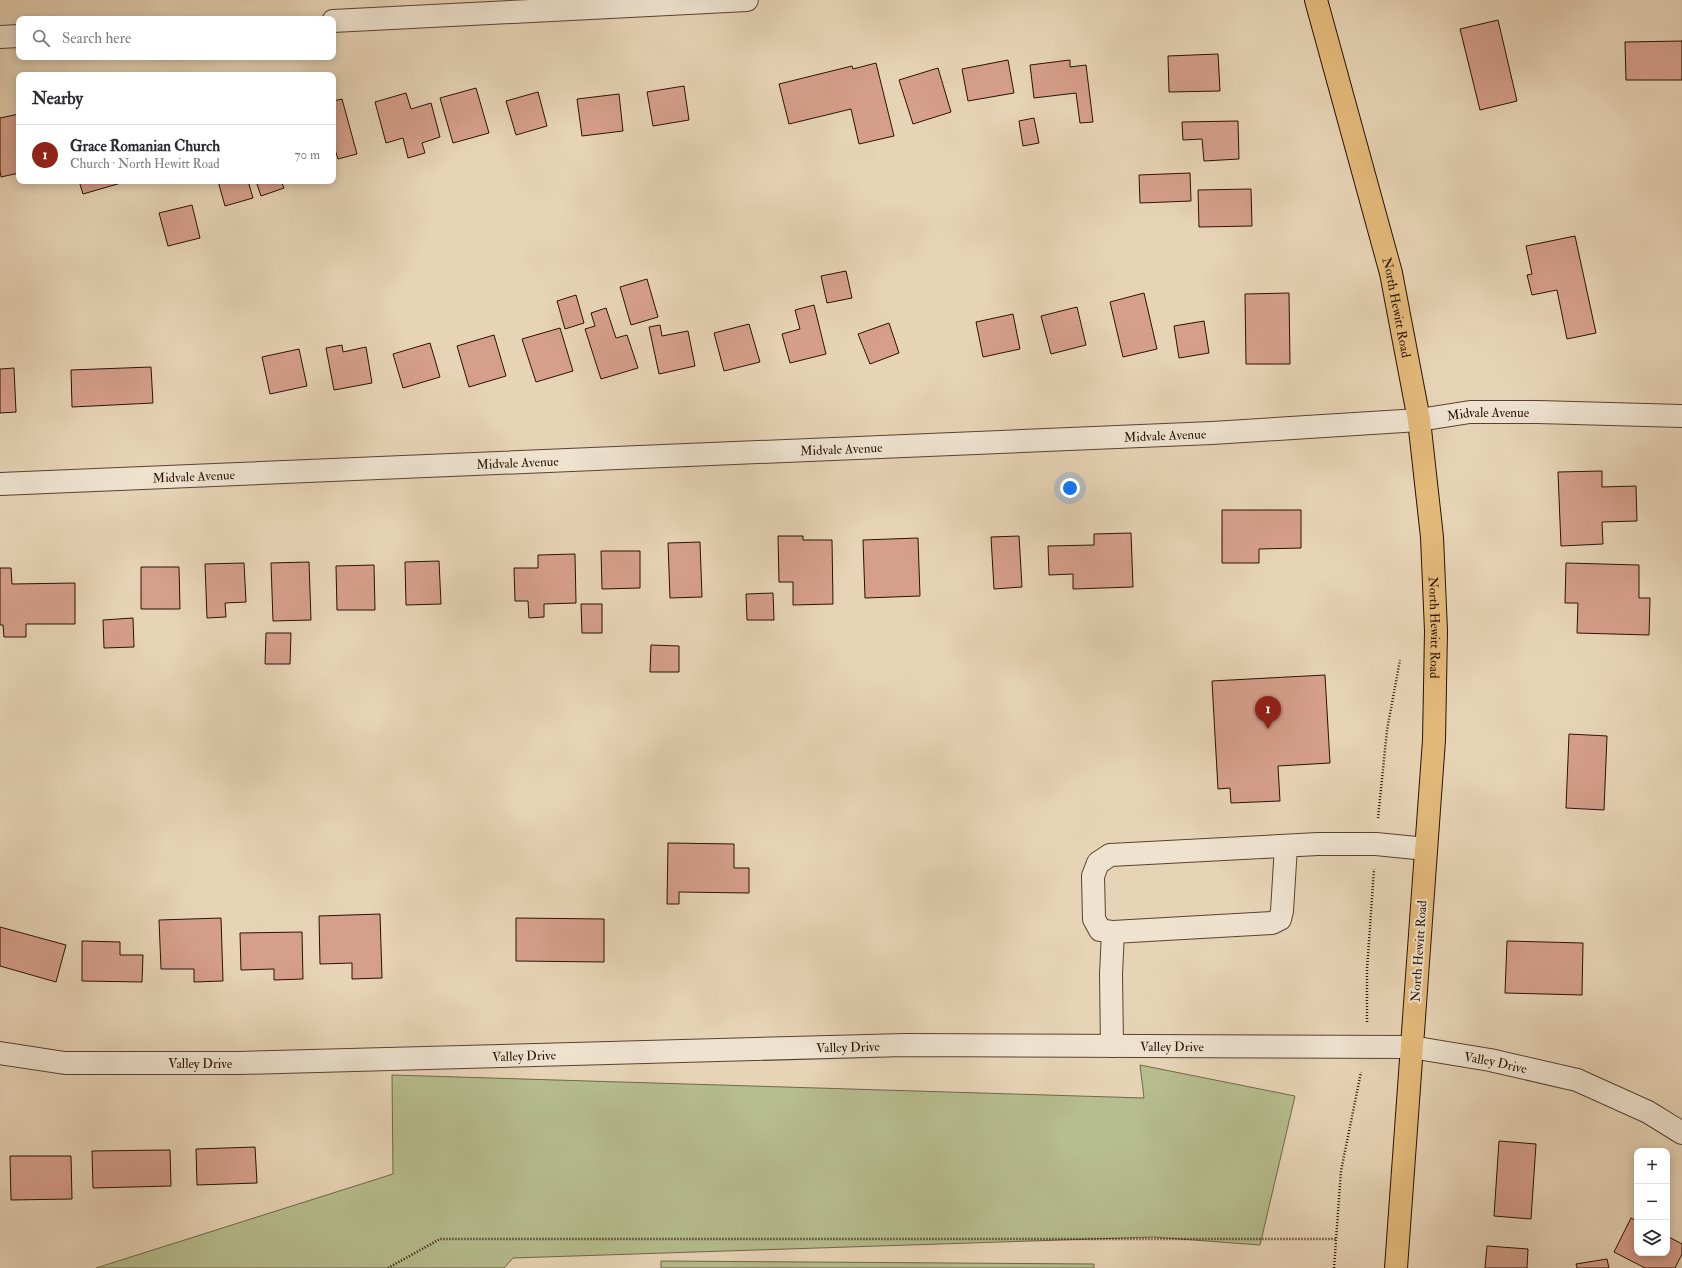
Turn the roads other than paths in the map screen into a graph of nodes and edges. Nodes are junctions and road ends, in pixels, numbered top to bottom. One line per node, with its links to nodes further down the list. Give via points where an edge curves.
1 (747, 0): 3 (street)
2 (1316, 0): 7 (main road, North Hewitt Road, via 1391,273)
3 (336, 20)
4 (16, 36): 5 (street)
5 (0, 37)
6 (1682, 416): 7 (street, Midvale Avenue, via 1470,412)
7 (1419, 420): 8 (street, Midvale Avenue, via 1212,433); 10 (main road, North Hewitt Road, via 1432,537 1436,631 1434,740)
8 (0, 484)
9 (1286, 846): 10 (street, via 1376,844); 11 (street, via 1282,911 1280,919 1272,923); 11 (street, via 1110,856 1098,863 1093,876 1094,919 1100,930)
10 (1426, 849): 13 (main road, North Hewitt Road)
11 (1113, 932): 12 (street)
12 (1112, 1046): 13 (street, Valley Drive); 14 (street, Valley Drive, via 905,1045 240,1063 65,1063)
13 (1411, 1047): 15 (street, Valley Drive, via 1490,1060 1577,1080 1648,1112); 16 (main road, North Hewitt Road)
14 (0, 1053)
15 (1682, 1133)
16 (1396, 1268)

